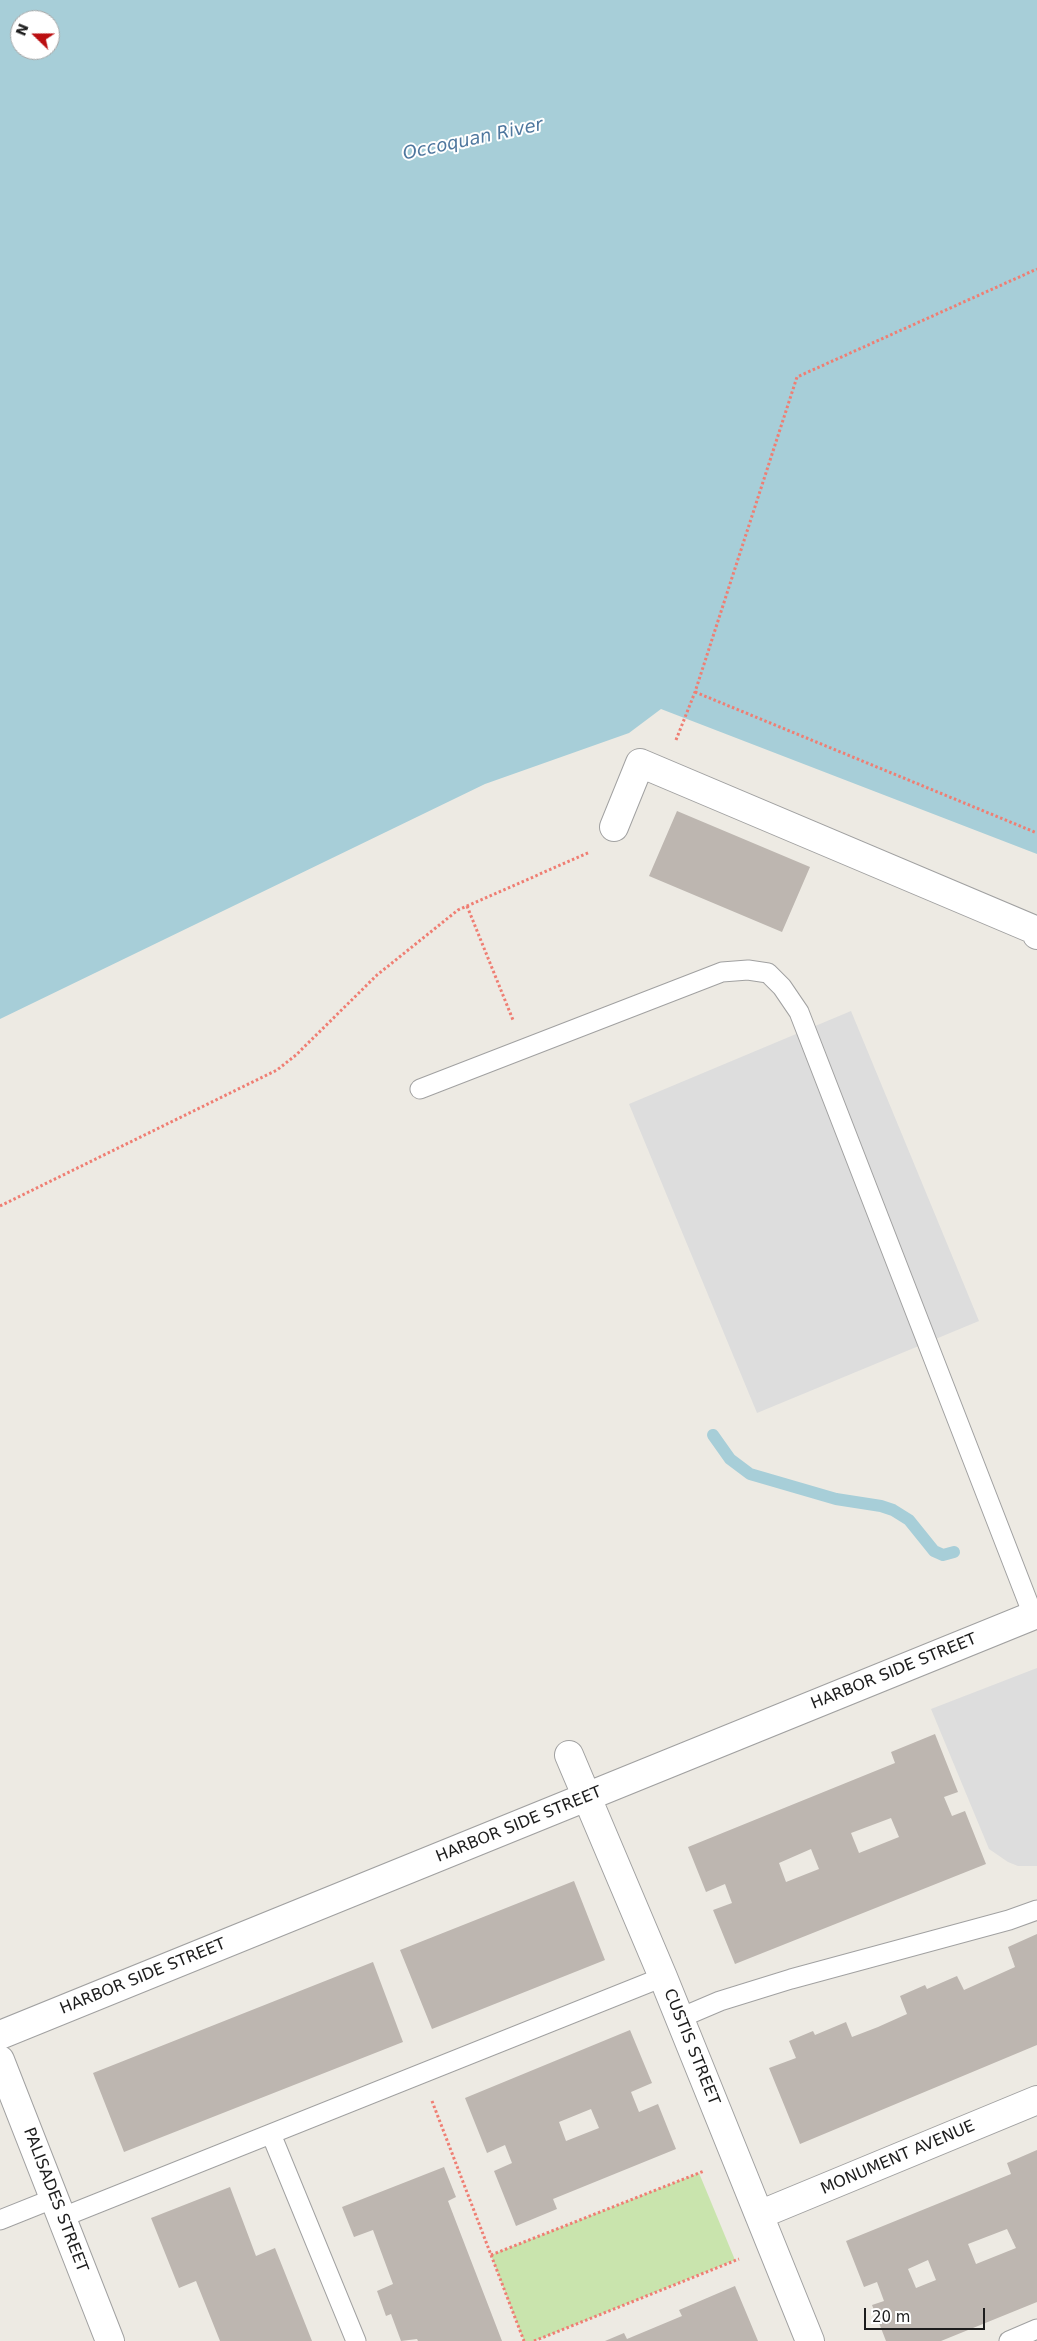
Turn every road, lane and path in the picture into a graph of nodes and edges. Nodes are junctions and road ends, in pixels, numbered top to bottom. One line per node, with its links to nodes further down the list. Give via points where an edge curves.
1 (1037, 268): 2 (path, via 797,377)
2 (695, 692): 3 (path); 5 (path)
3 (684, 718)
4 (614, 827): 6 (path, via 606,845); 7 (street, via 640,763 1035,930)
5 (1037, 833)
6 (467, 906): 8 (path); 10 (path, via 377,975 277,1070)
7 (1037, 935)
8 (524, 1049): 9 (lane); 11 (lane, via 722,972 748,970 768,973 782,987 799,1012)
9 (420, 1089)
10 (0, 1206)
11 (1035, 1614): 13 (street, HARBOR SIDE STREET)
12 (569, 1755): 13 (street, CUSTIS STREET)
13 (586, 1798): 15 (street, CUSTIS STREET); 17 (street, HARBOR SIDE STREET)
14 (1037, 1910): 16 (lane, via 720,2001)
15 (663, 1977): 16 (street, CUSTIS STREET); 19 (lane)
16 (680, 2018): 22 (street, CUSTIS STREET)
17 (0, 2035)
18 (0, 2060): 23 (street, PALISADES STREET)
19 (422, 2074): 21 (lane); 27 (path)
20 (1037, 2100): 24 (street, MONUMENT AVENUE)
21 (271, 2134): 23 (lane); 30 (lane)
22 (736, 2156): 24 (street, CUSTIS STREET); 27 (path)
23 (59, 2208): 25 (lane); 29 (street, PALISADES STREET)
24 (759, 2215): 26 (street, CUSTIS STREET)
25 (0, 2220)
26 (772, 2247): 32 (path); 33 (street, CUSTIS STREET)
27 (491, 2255): 31 (path)
28 (1037, 2329): 34 (lane)
29 (110, 2341)
30 (356, 2341)
31 (524, 2341)
32 (534, 2341)
33 (810, 2341)
34 (1009, 2341)

